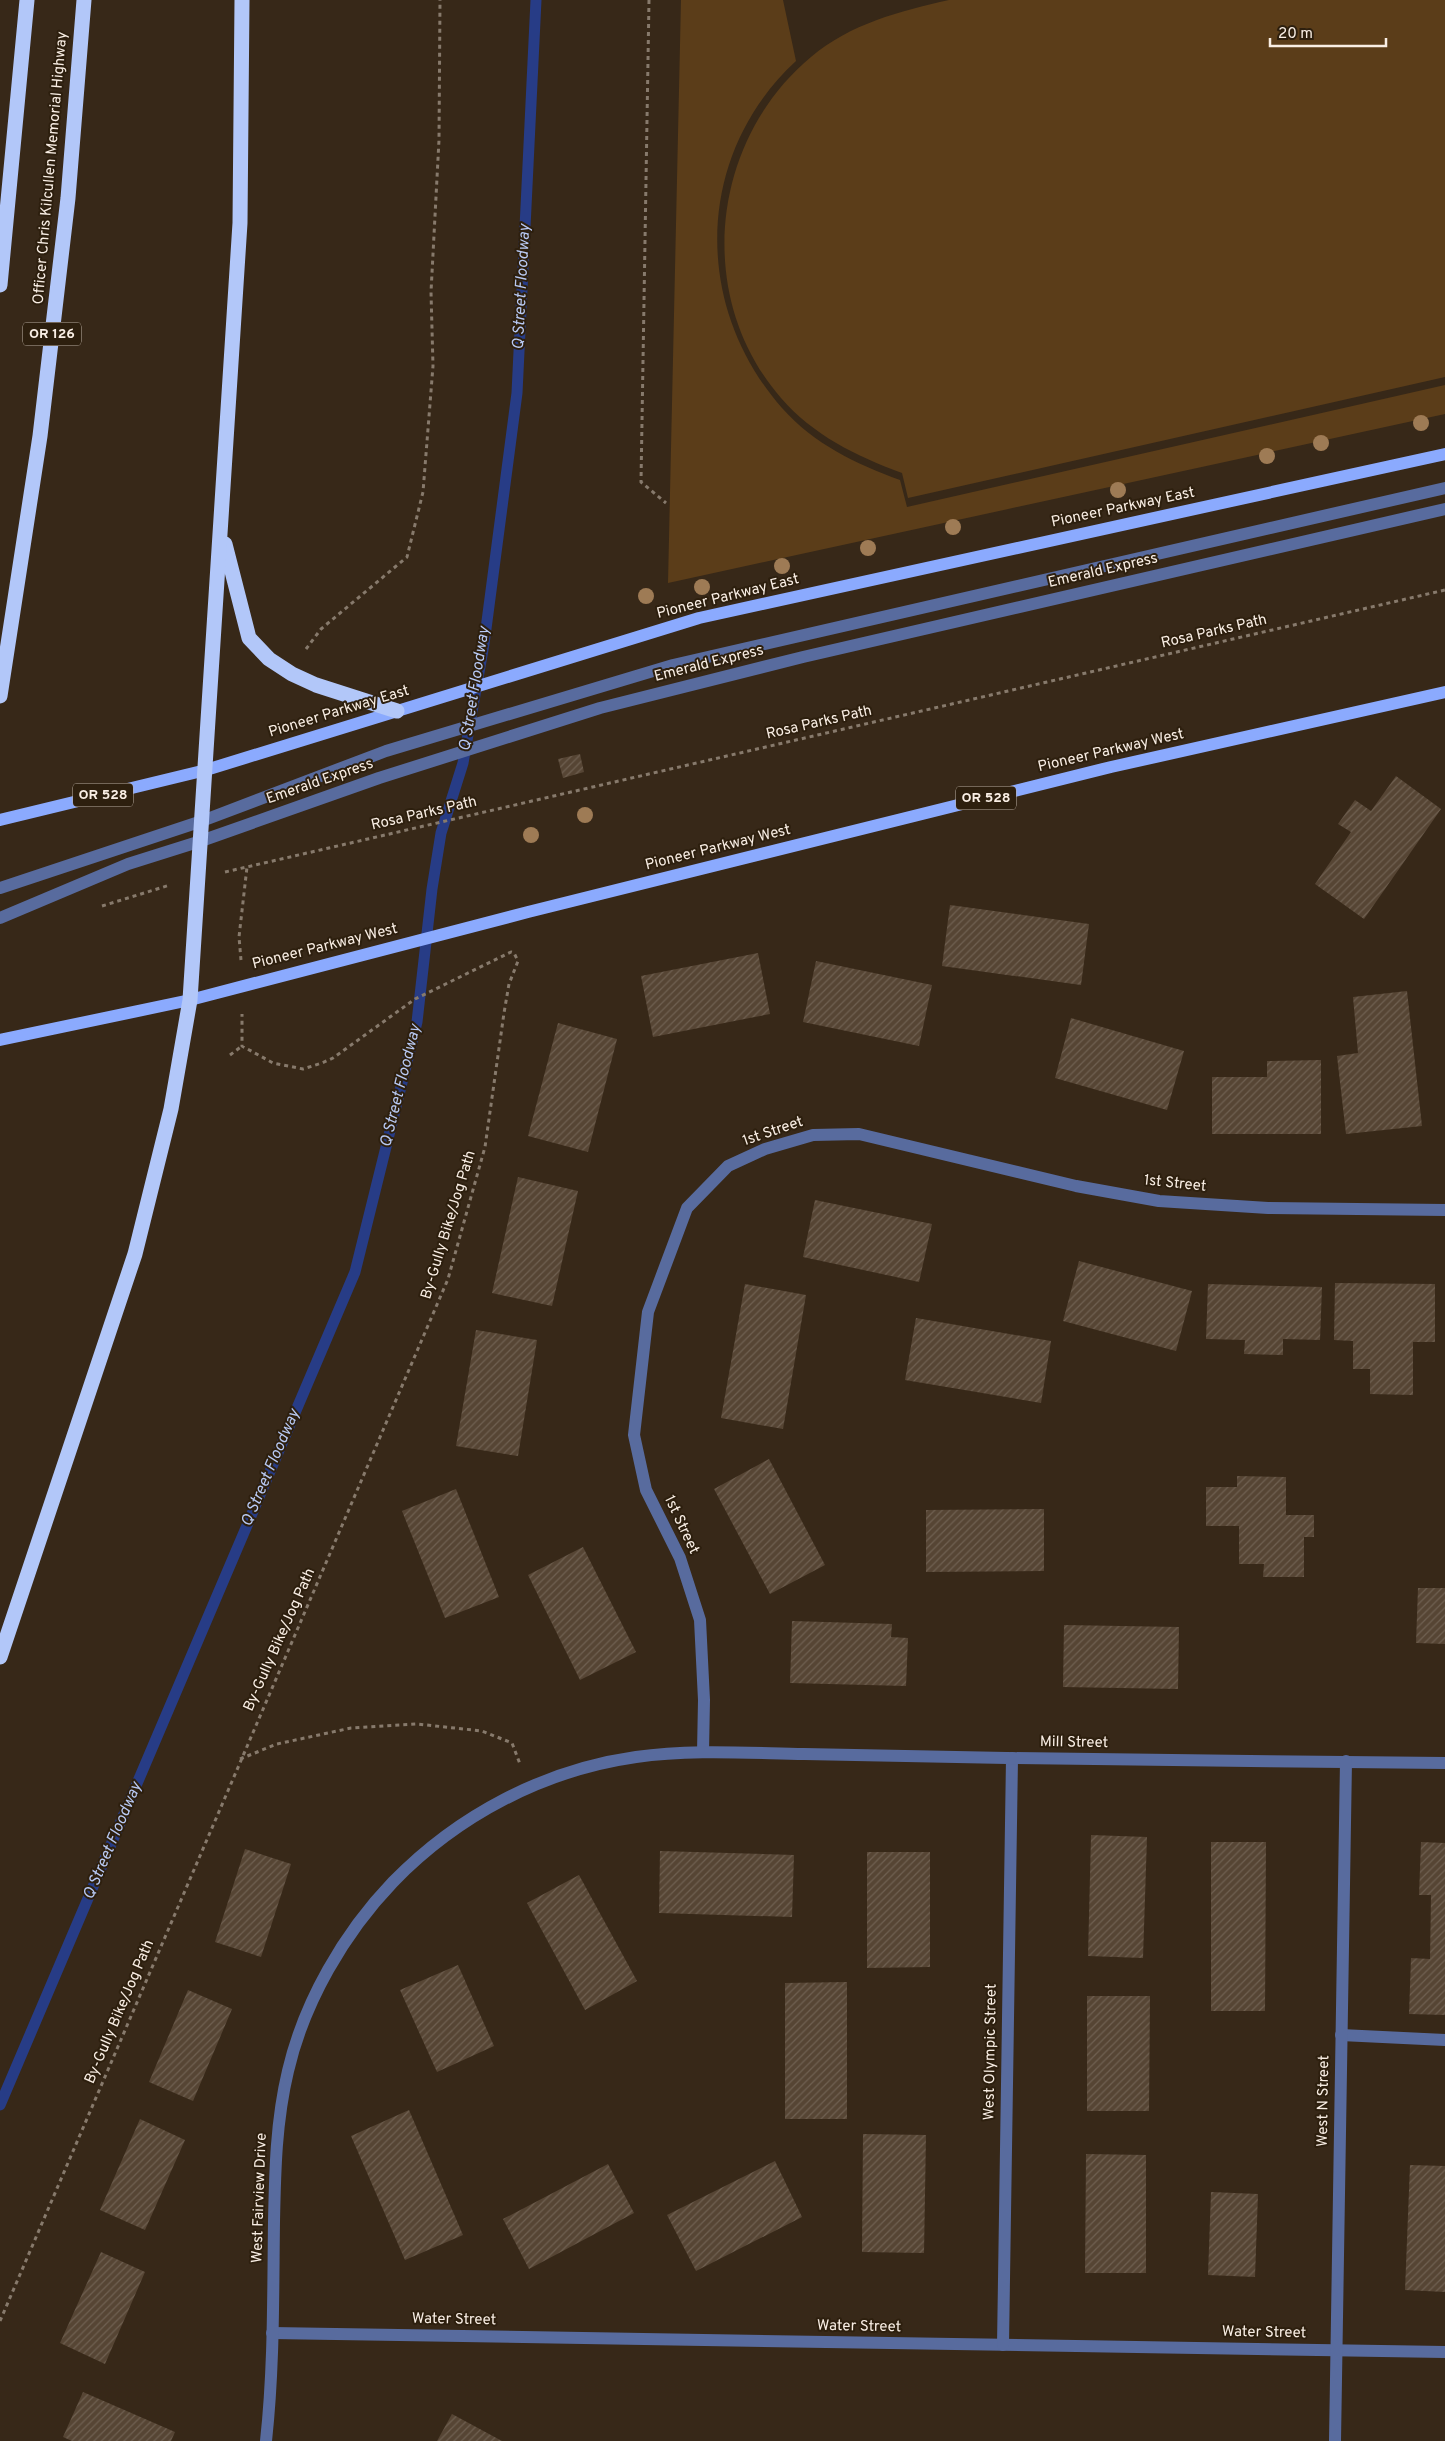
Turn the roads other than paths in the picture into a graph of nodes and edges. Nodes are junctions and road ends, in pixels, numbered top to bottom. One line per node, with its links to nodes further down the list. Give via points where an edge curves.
1 (27, 0): 4 (highway)
2 (84, 0): 10 (highway, Officer Chris Kilcullen Memorial Highway / OR 126, via 68,198 40,436)
3 (242, 0): 8 (highway, via 240,223)
4 (0, 285)
5 (1445, 454): 11 (main road, Pioneer Parkway East / OR 528, via 699,618)
6 (1445, 488): 14 (street, Emerald Express, via 673,665 386,751)
7 (1445, 509): 15 (street, Emerald Express, via 600,708 378,778)
8 (222, 530): 11 (highway, via 249,638 269,659 316,685); 12 (highway)
9 (1445, 692): 18 (main road, Pioneer Parkway West / OR 528, via 1111,767)
10 (0, 696)
11 (397, 711): 12 (main road, Pioneer Parkway East / OR 528)
12 (206, 770): 13 (main road, Pioneer Parkway East / OR 528); 14 (highway)
13 (0, 820)
14 (202, 821): 15 (highway); 16 (street, Emerald Express)
15 (200, 841): 17 (street, Emerald Express, via 128,864); 18 (highway)
16 (0, 888)
17 (0, 918)
18 (190, 1000): 19 (main road, Pioneer Parkway West / OR 528); 21 (highway, via 171,1110 135,1254)
19 (0, 1040)
20 (1445, 1210): 22 (street, 1st Street, via 1268,1208 1159,1201 1076,1186 859,1134 813,1135 765,1149 728,1166 687,1208 648,1312 634,1435 646,1490 680,1558 700,1620 704,1700)
21 (0, 1657)
22 (702, 1752): 23 (street, Mill Street); 28 (street, West Fairview Drive, via 638,1756 577,1768 529,1786 472,1817 420,1854 374,1901 343,1946 310,2005 288,2070 276,2142)
23 (1012, 1758): 24 (street, Mill Street); 29 (street, West Olympic Street)
24 (1346, 1761): 25 (street, Mill Street); 26 (street, West N Street)
25 (1445, 1763)
26 (1341, 2035): 27 (street); 30 (street, West N Street)
27 (1445, 2040)
28 (272, 2333): 29 (street, Water Street); 32 (street, West Fairview Drive)
29 (1003, 2346): 30 (street, Water Street)
30 (1336, 2350): 31 (street, Water Street); 33 (street, West N Street)
31 (1445, 2352)
32 (266, 2441)
33 (1335, 2441)

